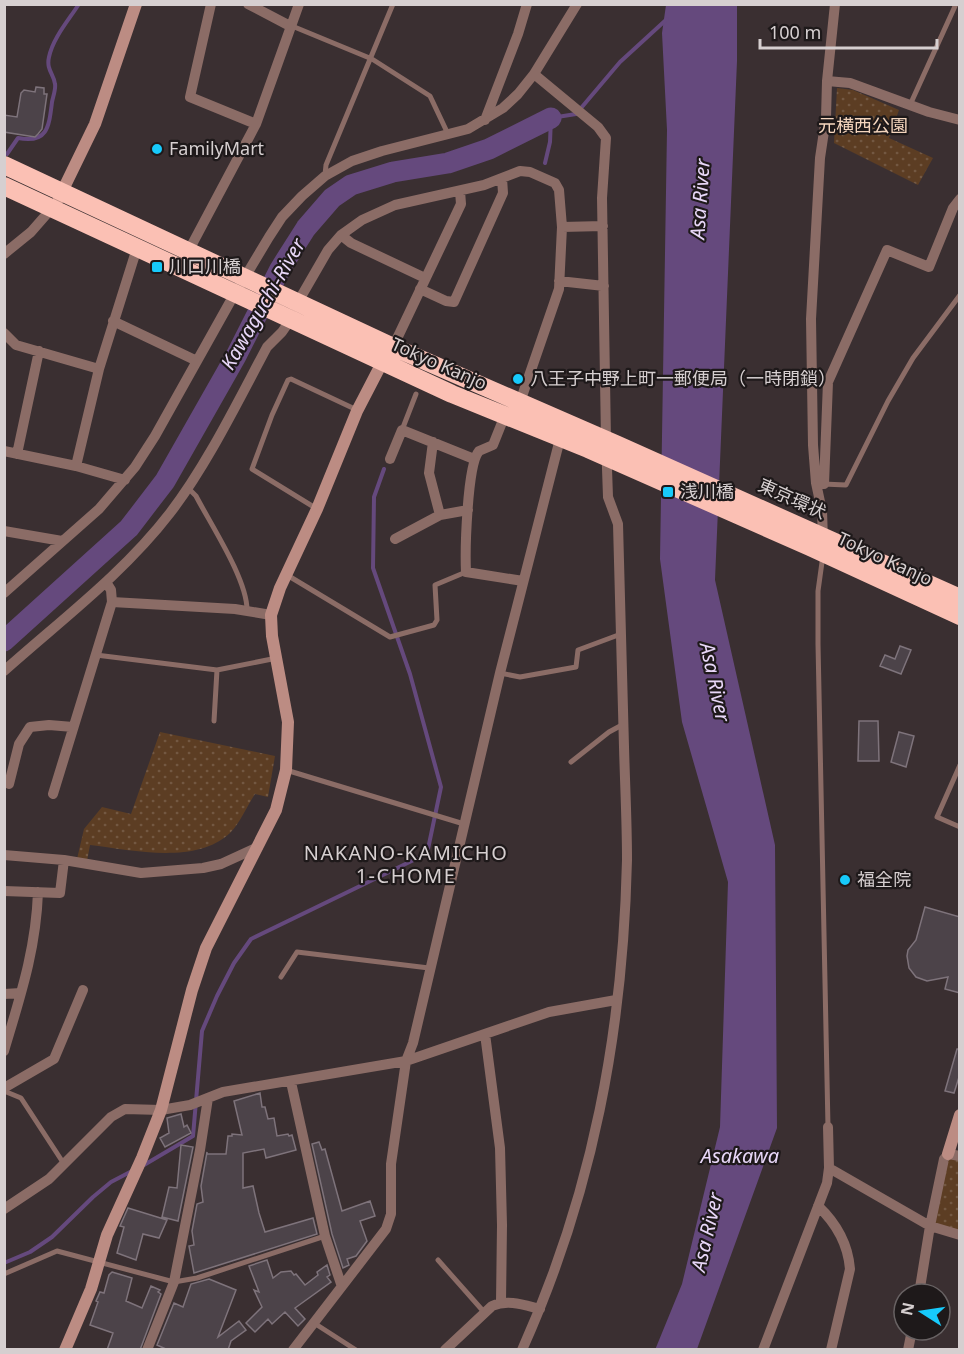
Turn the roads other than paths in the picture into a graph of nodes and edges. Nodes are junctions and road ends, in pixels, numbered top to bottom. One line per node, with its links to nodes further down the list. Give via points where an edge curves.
1 (136, 4): 24 (street, via 95,124)
2 (211, 4): 17 (street, via 190,97)
3 (248, 4): 10 (street)
4 (298, 4): 10 (street)
5 (393, 4): 11 (lane)
6 (527, 4): 15 (street)
7 (577, 4): 12 (street)
8 (835, 4): 13 (street)
9 (956, 4): 14 (lane)
10 (290, 26): 11 (lane); 17 (street)
11 (372, 59): 18 (lane, via 430,96); 20 (lane, via 326,165)
12 (535, 76): 15 (street, via 503,108); 27 (street, via 604,133 607,144)
13 (827, 81): 14 (street, via 850,83); 61 (street, via 811,319 812,393)
14 (910, 105): 16 (street)
15 (484, 120): 18 (street)
16 (960, 120)
17 (256, 124): 31 (street)
18 (448, 135): 20 (street, via 371,154)
19 (4, 165): 24 (highway, Tokyo Kanjo)
20 (325, 176): 36 (street, via 282,217)
21 (502, 178): 23 (street); 28 (street, via 525,171 555,183); 37 (street, via 503,193 454,302)
22 (4, 186): 26 (highway, Tokyo Kanjo)
23 (460, 191): 29 (street, via 379,211); 33 (street, via 460,204)
24 (63, 193): 26 (street); 31 (highway, Tokyo Kanjo)
25 (960, 199): 61 (street, via 929,267 887,250 828,382)
26 (52, 208): 30 (highway, Tokyo Kanjo); 32 (street)
27 (603, 225): 28 (street); 35 (street)
28 (562, 227): 34 (street)
29 (341, 235): 33 (street); 39 (street)
30 (137, 248): 36 (highway, Tokyo Kanjo); 40 (street)
31 (188, 252): 36 (highway, Tokyo Kanjo)
32 (4, 254)
33 (425, 278): 37 (street)
34 (560, 281): 35 (street); 48 (street)
35 (604, 286): 55 (street)
36 (242, 287): 39 (highway, Tokyo Kanjo); 44 (street)
37 (420, 289): 42 (street)
38 (960, 295): 61 (lane, via 914,357 846,485)
39 (289, 308): 42 (highway, Tokyo Kanjo); 45 (highway, Tokyo Kanjo); 62 (street, via 282,332 267,347)
40 (113, 321): 44 (street); 46 (street)
41 (4, 333): 43 (street, via 15,345)
42 (393, 346): 45 (street); 48 (highway, Tokyo Kanjo)
43 (39, 351): 46 (street); 56 (street)
44 (197, 361): 60 (street, via 145,453)
45 (382, 362): 49 (street); 50 (highway, Tokyo Kanjo)
46 (99, 369): 59 (street)
47 (416, 394): 51 (lane)
48 (519, 402): 52 (street, via 528,415 558,428); 55 (highway, Tokyo Kanjo)
49 (357, 411): 63 (street); 63 (lane, via 288,380 272,415 252,469)
50 (505, 416): 52 (highway, Tokyo Kanjo); 58 (street, via 493,446 479,451)
51 (402, 430): 53 (street); 57 (street)
52 (561, 439): 55 (highway, Tokyo Kanjo); 72 (street)
53 (433, 442): 58 (street); 65 (street, via 429,473)
54 (4, 451): 56 (street)
55 (613, 452): 69 (highway, Tokyo Kanjo); 80 (street, via 608,497 618,524)
56 (17, 454): 59 (street)
57 (390, 459)
58 (474, 459): 64 (street)
59 (76, 466): 60 (street)
60 (125, 480): 68 (street, via 99,510)
61 (820, 483): 69 (street, via 822,511)
62 (188, 488): 73 (street, via 147,541); 77 (lane, via 231,562)
63 (316, 509): 71 (street)
64 (468, 510): 65 (street); 70 (street)
65 (440, 515): 67 (street)
66 (4, 531): 68 (street)
67 (394, 539)
68 (62, 541): 74 (street)
69 (817, 542): 75 (highway, 東京環状); 79 (highway, Tokyo Kanjo); 115 (lane)
70 (466, 572): 71 (lane, via 435,585 434,625 390,637); 72 (street)
71 (286, 575): 78 (street)
72 (523, 580): 85 (street)
73 (106, 582): 76 (street); 84 (street)
74 (4, 593)
75 (960, 598)
76 (112, 602): 77 (street); 81 (street)
77 (247, 610): 78 (street)
78 (271, 615): 82 (street)
79 (960, 616)
80 (621, 634): 85 (lane, via 578,650 576,667 520,677); 87 (street)
81 (95, 655): 83 (lane); 88 (street)
82 (277, 658): 83 (lane); 91 (street, via 287,714)
83 (217, 670): 86 (lane)
84 (4, 671)
85 (500, 673): 94 (street)
86 (214, 721)
87 (624, 724): 89 (lane); 106 (street, via 626,882)
88 (73, 727): 92 (street, via 30,727 19,744); 93 (street)
89 (571, 762)
90 (960, 765): 95 (lane, via 937,817)
91 (286, 770): 94 (lane); 96 (street, via 276,810)
92 (9, 784)
93 (53, 794)
94 (464, 824): 101 (street)
95 (960, 827)
96 (258, 847): 98 (street, via 221,864 141,873); 113 (street, via 202,957)
97 (4, 855): 98 (street)
98 (64, 860): 100 (street, via 60,893)
99 (4, 891): 100 (street)
100 (38, 892): 104 (street, via 36,929)
101 (429, 968): 102 (lane, via 297,952); 109 (street)
102 (281, 977)
103 (83, 990): 111 (street, via 54,1059)
104 (21, 993): 105 (street); 108 (street)
105 (4, 994)
106 (616, 1000): 107 (street, via 549,1012); 131 (street, via 592,1151 564,1246)
107 (485, 1034): 109 (street); 130 (street, via 500,1148)
108 (4, 1052)
109 (406, 1061): 110 (street); 129 (street, via 392,1164 391,1214 386,1229)
110 (291, 1082): 112 (street, via 223,1092); 123 (street)
111 (4, 1090): 117 (lane, via 21,1098)
112 (206, 1099): 113 (street); 127 (street)
113 (161, 1110): 117 (street, via 125,1109 111,1117); 125 (street, via 107,1235)
114 (960, 1114): 116 (street)
115 (828, 1127): 118 (street)
116 (954, 1155): 121 (street, via 944,1159)
117 (64, 1164): 120 (street)
118 (829, 1168): 119 (street); 121 (street)
119 (818, 1206): 140 (street); 141 (street, via 845,1243 850,1262)
120 (4, 1209)
121 (930, 1226): 122 (street); 128 (street)
122 (960, 1235)
123 (325, 1236): 127 (lane); 129 (street)
124 (438, 1260): 132 (lane)
125 (99, 1263): 126 (lane, via 57,1251); 127 (lane); 134 (street)
126 (4, 1274)
127 (174, 1282): 135 (street)
128 (921, 1282)
129 (341, 1284): 133 (street)
130 (501, 1302): 131 (street); 132 (street)
131 (540, 1309): 139 (street)
132 (484, 1312): 138 (street)
133 (313, 1322): 136 (street); 137 (lane)
134 (65, 1350)
135 (147, 1350)
136 (293, 1350)
137 (356, 1350)
138 (445, 1350)
139 (522, 1350)
140 (763, 1350)
141 (831, 1350)

